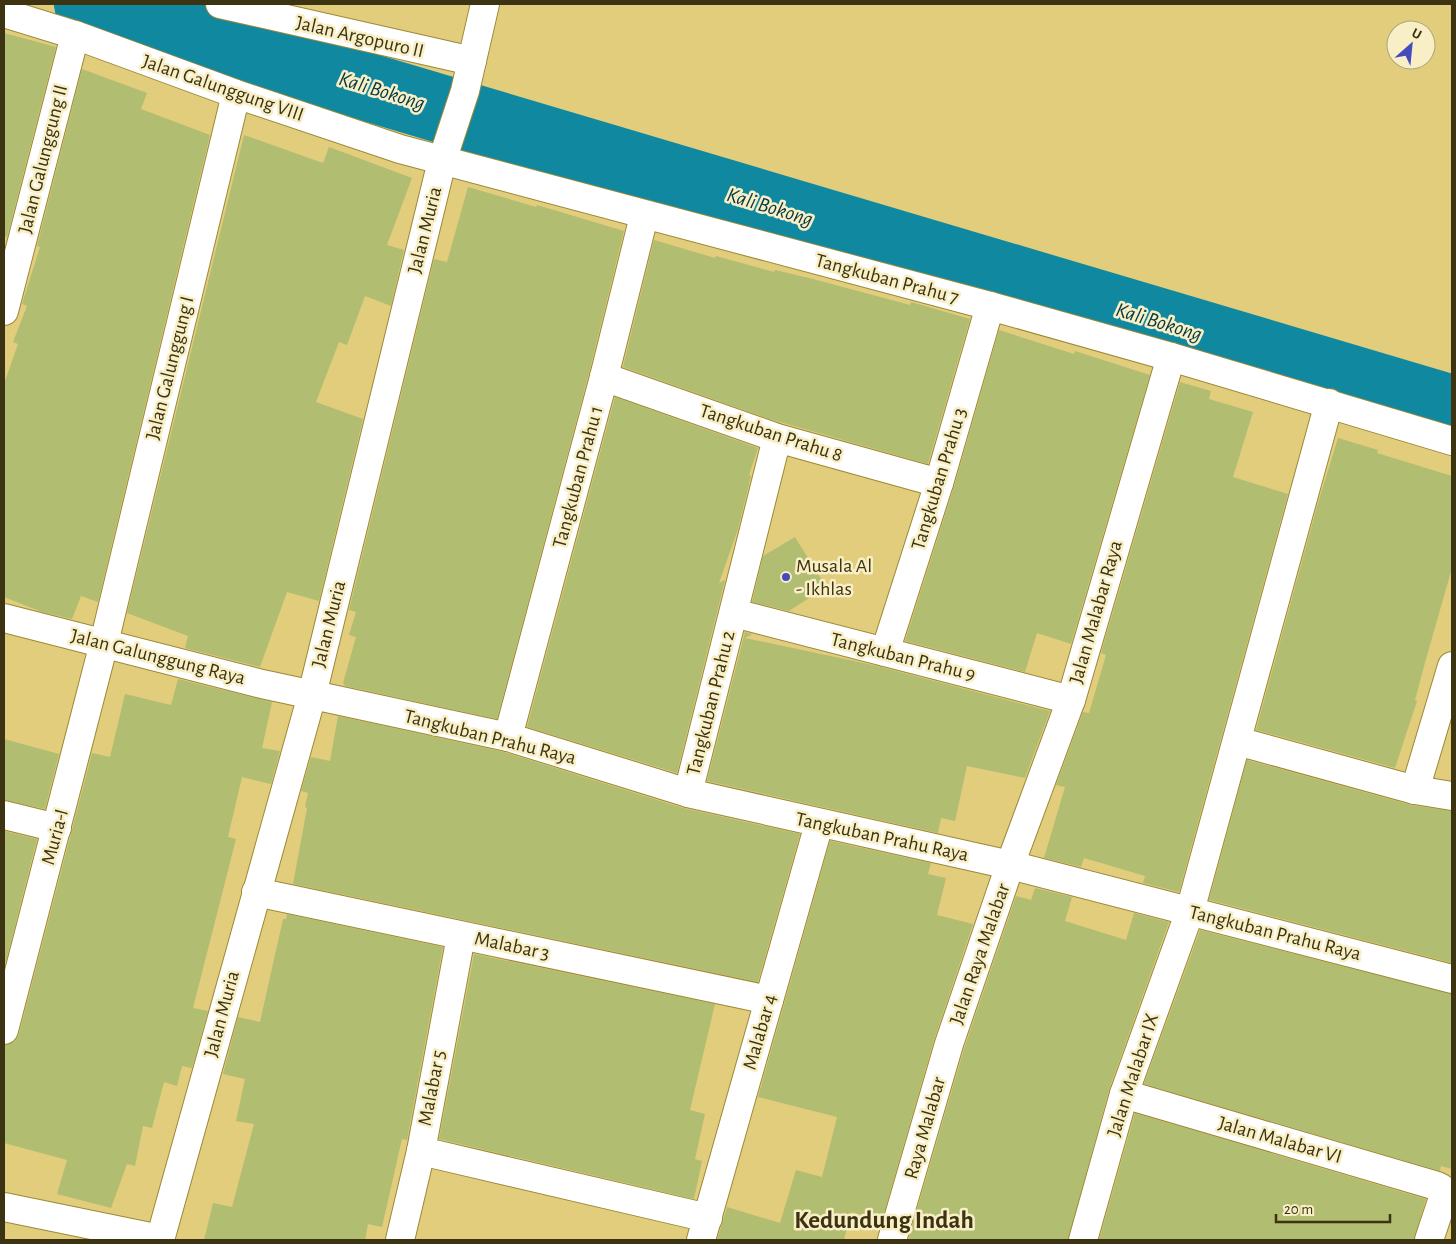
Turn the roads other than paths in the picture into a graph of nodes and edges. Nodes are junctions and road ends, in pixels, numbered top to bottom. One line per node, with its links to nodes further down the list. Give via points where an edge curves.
1 (485, 4): 5 (street, Jalan Muria)
2 (231, 5): 5 (street, Jalan Argopuro II)
3 (4, 14): 4 (street, Jalan Galunggung VIII)
4 (75, 35): 6 (street, Jalan Galunggung VIII); 10 (street, Jalan Galunggung II)
5 (472, 61): 7 (street, Jalan Muria)
6 (236, 94): 7 (street, Jalan Galunggung VIII, via 400,149); 19 (street, Jalan Galunggung I)
7 (446, 148): 8 (street, Tangkuban Prahu 7); 22 (street, Jalan Muria)
8 (644, 216): 9 (street, Tangkuban Prahu 7); 12 (street, Tangkuban Prahu 1)
9 (990, 306): 11 (street, Tangkuban Prahu 7); 16 (street, Tangkuban Prahu 3)
10 (4, 311)
11 (1170, 356): 13 (street, Tangkuban Prahu 7); 23 (street, Jalan Malabar Raya)
12 (604, 377): 14 (street, Tangkuban Prahu 8); 24 (street, Tangkuban Prahu 1)
13 (1329, 403): 15 (street, Tangkuban Prahu 7); 25 (street, Jalan Malabar IX)
14 (777, 438): 16 (street, Tangkuban Prahu 8); 17 (street, Tangkuban Prahu 2)
15 (1452, 441)
16 (939, 483): 20 (street, Tangkuban Prahu 3)
17 (734, 613): 20 (street, Tangkuban Prahu 9); 27 (street, Tangkuban Prahu 2)
18 (4, 618): 19 (street, Jalan Galunggung Raya)
19 (104, 643): 22 (street, Jalan Galunggung Raya); 31 (street, Muria-I)
20 (885, 652): 23 (street, Tangkuban Prahu 9)
21 (1452, 666): 26 (street)
22 (312, 694): 24 (street, Tangkuban Prahu Raya); 33 (street, Jalan Muria)
23 (1071, 700): 32 (street, Jalan Malabar Raya)
24 (508, 737): 27 (street, Tangkuban Prahu Raya)
25 (1237, 741): 26 (street); 34 (street, Jalan Malabar IX)
26 (1415, 790): 28 (street)
27 (688, 794): 30 (street, Tangkuban Prahu Raya)
28 (1452, 796)
29 (4, 815): 31 (street)
30 (819, 824): 32 (street, Tangkuban Prahu Raya); 37 (street, Malabar 4)
31 (57, 828): 38 (street, Muria-I)
32 (1010, 865): 34 (street, Tangkuban Prahu Raya); 39 (street, Jalan Raya Malabar)
33 (256, 892): 35 (street, Malabar 3); 44 (street, Jalan Muria)
34 (1190, 911): 36 (street, Tangkuban Prahu Raya); 40 (street, Jalan Malabar IX)
35 (461, 936): 37 (street, Malabar 3); 41 (street, Malabar 5)
36 (1452, 979)
37 (769, 1000): 43 (street, Malabar 4)
38 (4, 1030)
39 (949, 1044): 46 (street, Raya Malabar)
40 (1124, 1094): 47 (street, Jalan Malabar IX); 48 (street, Jalan Malabar VI, via 1437,1186 1441,1188 1443,1198)
41 (421, 1151): 43 (street); 45 (street, Malabar 5)
42 (4, 1207): 44 (street)
43 (705, 1229)
44 (160, 1240)
45 (400, 1240)
46 (892, 1240)
47 (1083, 1240)
48 (1429, 1240)

